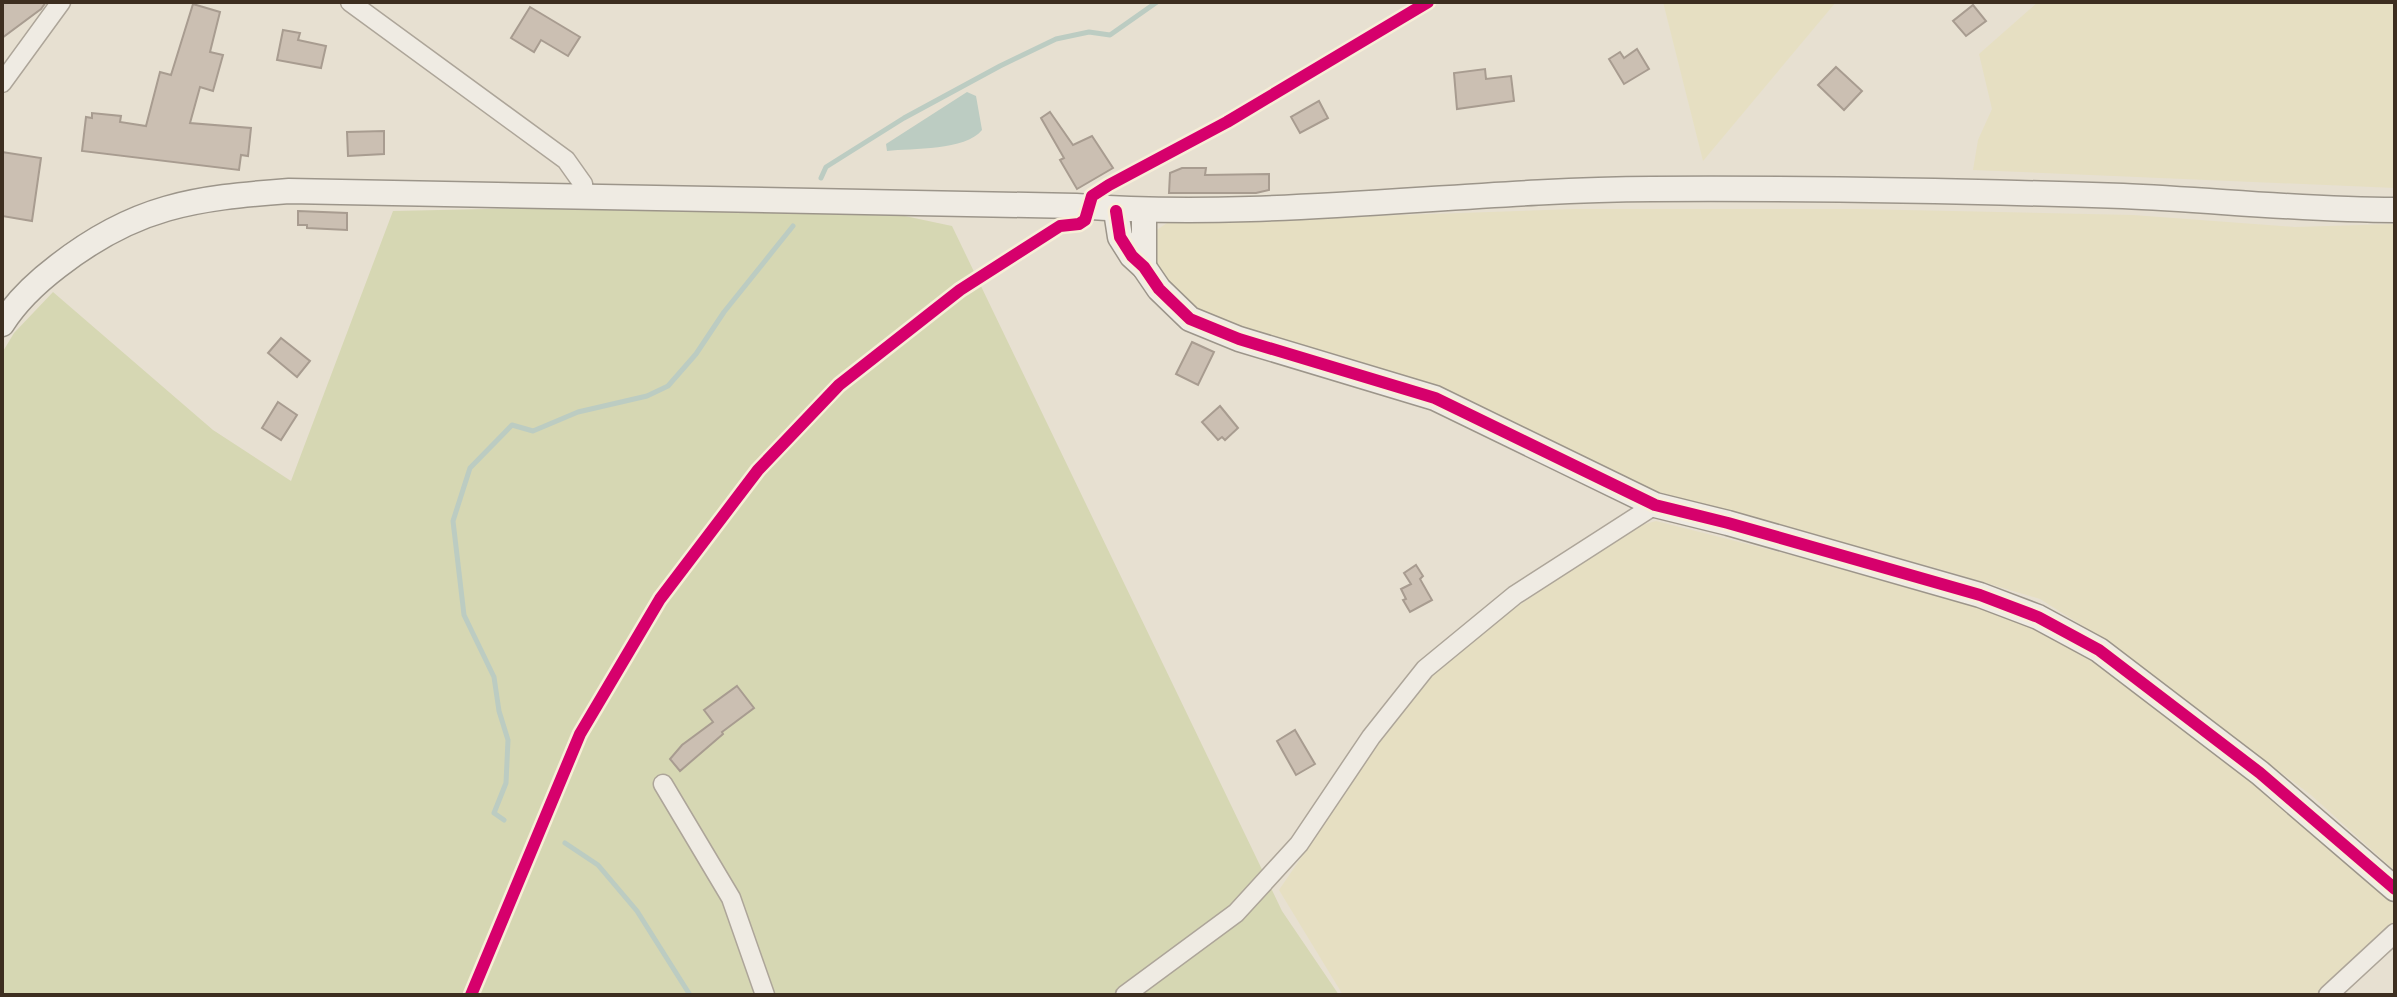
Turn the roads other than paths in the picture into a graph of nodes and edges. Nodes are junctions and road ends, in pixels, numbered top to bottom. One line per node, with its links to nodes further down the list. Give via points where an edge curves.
1 (61, 2): 3 (street)
2 (350, 2): 4 (street, via 566,160 583,184)
3 (2, 83)
4 (585, 198): 6 (main road, via 1076,206); 9 (main road, via 289,191 174,205 122,223 82,247 40,280)
5 (2395, 210): 7 (main road, via 2127,197 1737,188)
6 (1116, 211): 7 (main road); 8 (main road, via 1120,237)
7 (1144, 211): 8 (main road)
8 (1144, 267): 10 (main road, via 1190,319 1435,398)
9 (2, 324)
10 (1655, 505): 12 (main road, via 1980,595 2038,617 2111,659 2260,773); 15 (street, via 1515,595 1425,669 1371,737 1299,844 1236,913)
11 (663, 784): 14 (street, via 731,898)
12 (2395, 889)
13 (2395, 933): 16 (street)
14 (765, 995)
15 (1125, 995)
16 (2328, 995)

